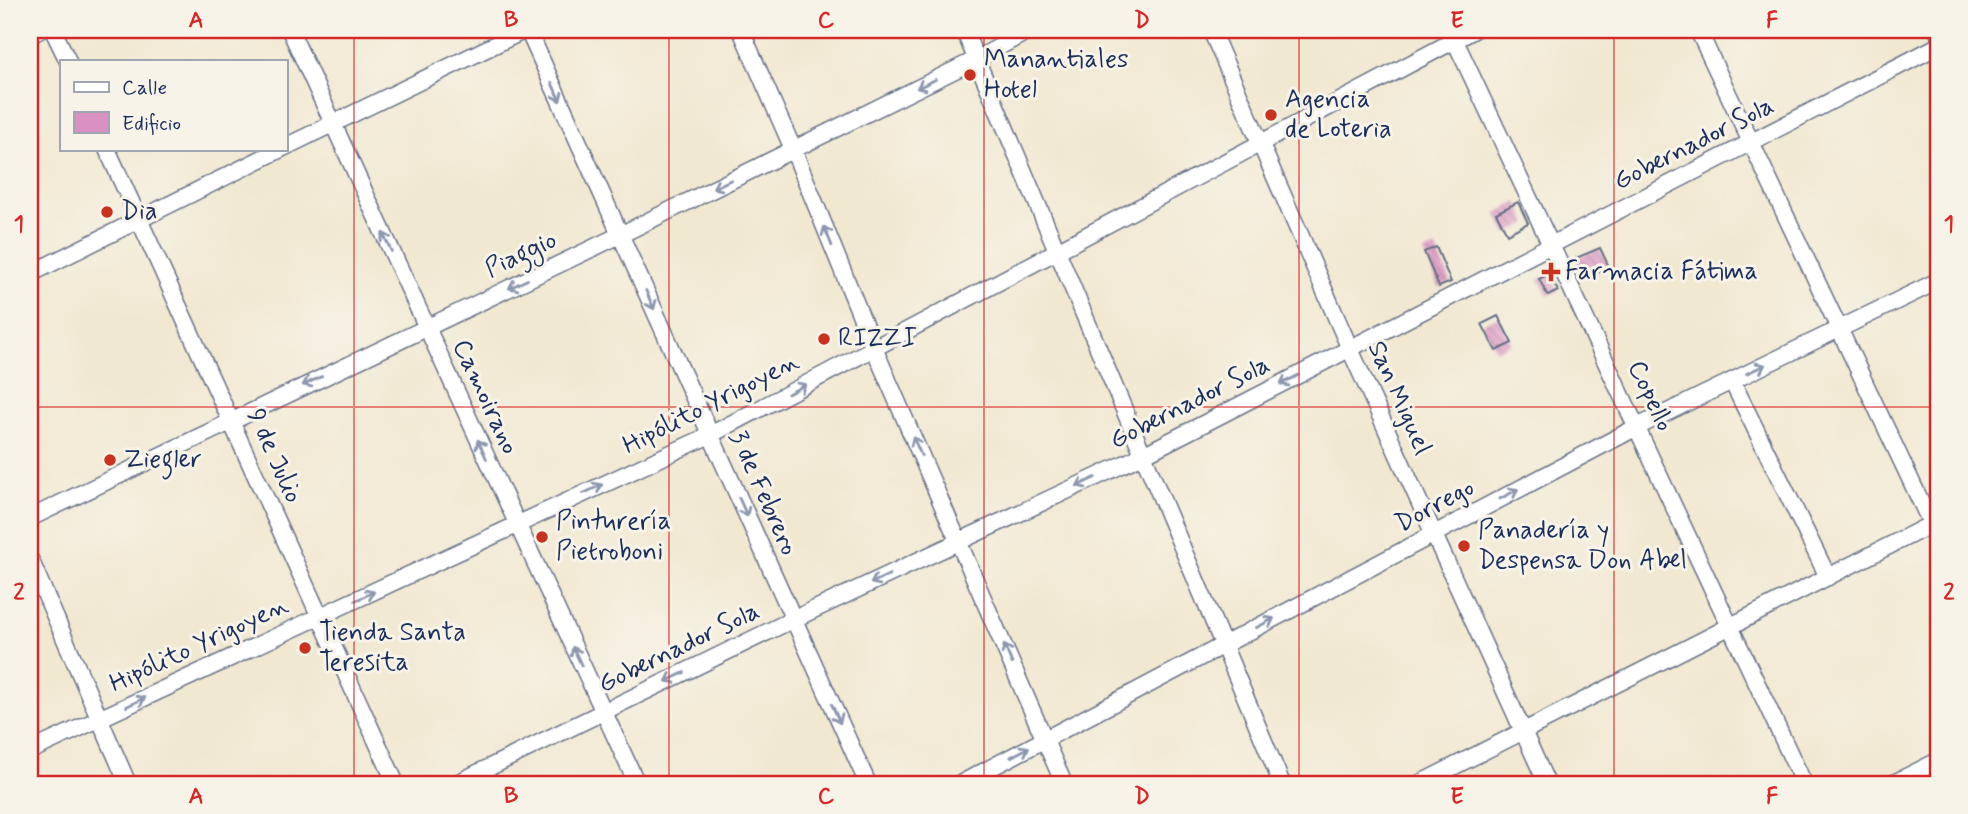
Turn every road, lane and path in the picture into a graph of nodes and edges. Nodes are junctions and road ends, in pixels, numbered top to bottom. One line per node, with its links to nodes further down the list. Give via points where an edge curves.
1 (40, 30): 11 (street)
2 (53, 30): 15 (street)
3 (290, 30): 16 (street, Camoirano)
4 (527, 30): 16 (street); 24 (street, 3 de Febrero, one-way to 24)
5 (741, 30): 20 (street)
6 (964, 30): 14 (street)
7 (1030, 30): 14 (street, Piaggio)
8 (1211, 30): 18 (street, San Miguel)
9 (1474, 30): 12 (street, Hipólito Yrigoyen)
10 (1698, 30): 17 (street)
11 (30, 35)
12 (1452, 35): 18 (street, Hipólito Yrigoyen); 25 (street, Copello)
13 (1938, 46): 17 (street, Gobernador Sola)
14 (977, 59): 20 (street, Piaggio, one-way to 20); 26 (street)
15 (68, 60)
16 (333, 123): 19 (street); 29 (street, Camoirano, one-way to 16)
17 (1751, 142): 25 (street, Gobernador Sola); 30 (street)
18 (1260, 143): 26 (street, Hipólito Yrigoyen); 32 (street, San Miguel)
19 (287, 146)
20 (793, 149): 24 (street, Piaggio, one-way to 24); 31 (street, one-way to 20)
21 (107, 150): 23 (street, 9 de Julio)
22 (279, 150): 23 (street)
23 (139, 218): 27 (street); 34 (street, 9 de Julio)
24 (620, 235): 29 (street, Piaggio, one-way to 29); 36 (street, 3 de Febrero, one-way to 36)
25 (1552, 245): 32 (street, Gobernador Sola); 35 (street, Copello)
26 (1058, 251): 31 (street, Hipólito Yrigoyen); 37 (street)
27 (30, 274)
28 (1938, 281): 30 (street, Dorrego)
29 (426, 327): 34 (street, Piaggio, one-way to 34); 39 (street, Camoirano, one-way to 29)
30 (1840, 329): 33 (street, Dorrego, one-way to 30); 40 (street)
31 (874, 348): 36 (street, Hipólito Yrigoyen, one-way to 31); 42 (street, one-way to 31)
32 (1350, 349): 37 (street, Gobernador Sola, one-way to 37); 41 (street, San Miguel)
33 (1732, 381): 35 (street, Dorrego); 44 (street)
34 (231, 420): 38 (street, Piaggio); 45 (street, 9 de Julio)
35 (1637, 427): 41 (street, Dorrego, one-way to 35); 47 (street, Copello)
36 (710, 435): 39 (street, Hipólito Yrigoyen, one-way to 36); 46 (street, 3 de Febrero, one-way to 46)
37 (1143, 455): 42 (street, Gobernador Sola, one-way to 42); 48 (street)
38 (30, 518)
39 (517, 525): 45 (street, Hipólito Yrigoyen, one-way to 39); 49 (street, Camoirano, one-way to 39)
40 (1936, 528): 44 (street)
41 (1434, 534): 48 (street, Dorrego, one-way to 41); 51 (street, San Miguel)
42 (959, 541): 46 (street, Gobernador Sola, one-way to 46); 52 (street, one-way to 42)
43 (30, 559): 50 (street)
44 (1828, 577): 47 (street)
45 (320, 616): 50 (street, Hipólito Yrigoyen, one-way to 45); 56 (street, 9 de Julio)
46 (794, 619): 49 (street, Gobernador Sola, one-way to 49); 59 (street, 3 de Febrero, one-way to 59)
47 (1730, 626): 51 (street); 65 (street, Copello)
48 (1223, 645): 52 (street, Dorrego); 62 (street)
49 (604, 712): 57 (street, Gobernador Sola); 58 (street, Camoirano)
50 (99, 719): 53 (street, Hipólito Yrigoyen); 55 (street)
51 (1523, 732): 63 (street); 64 (street, San Miguel)
52 (1045, 739): 60 (street, Dorrego, one-way to 52); 61 (street)
53 (30, 751)
54 (1938, 761): 66 (street)
55 (128, 784)
56 (396, 784)
57 (455, 784)
58 (637, 784)
59 (868, 784)
60 (960, 784)
61 (1064, 784)
62 (1282, 784)
63 (1419, 784)
64 (1547, 784)
65 (1804, 784)
66 (1892, 784)

